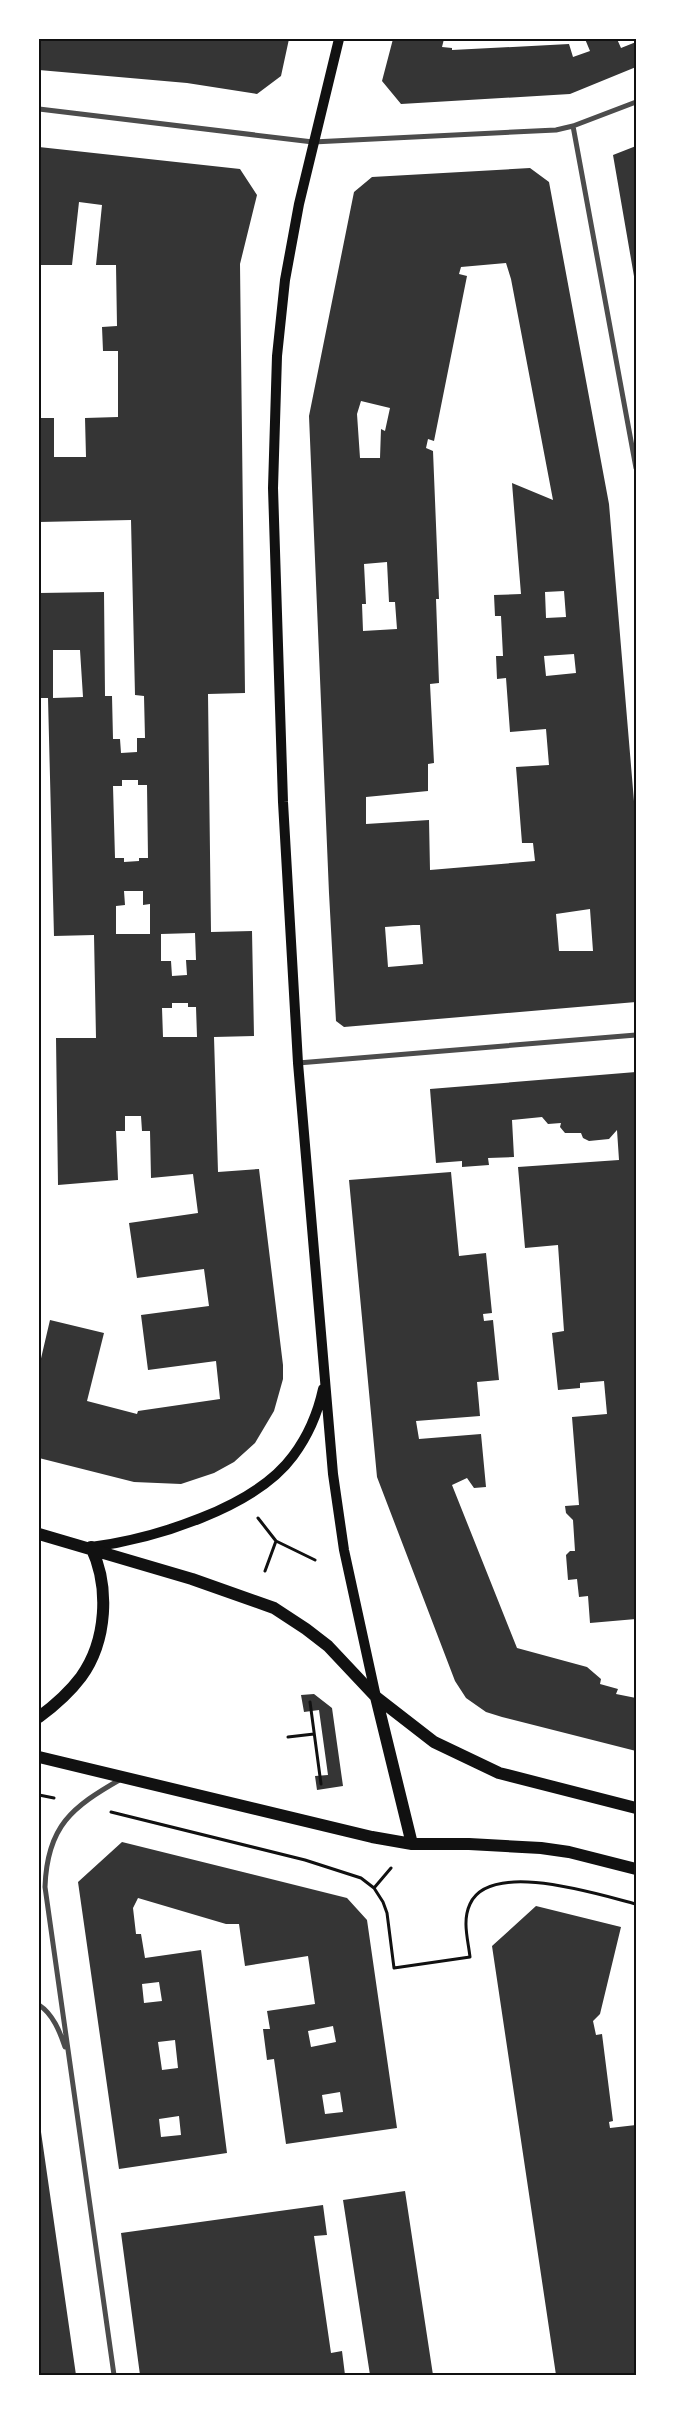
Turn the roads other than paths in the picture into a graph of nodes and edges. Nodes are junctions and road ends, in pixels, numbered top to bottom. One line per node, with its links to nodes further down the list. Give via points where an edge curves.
1 (339, 39): 5 (main road)
2 (636, 102): 4 (street)
3 (39, 108): 5 (street)
4 (573, 126): 5 (street, via 540,132); 6 (street)
5 (314, 142): 8 (main road, via 292,241 280,324 272,488 283,802)
6 (636, 468)
7 (636, 1035): 8 (street)
8 (298, 1063): 9 (main road)
9 (325, 1381): 11 (main road, via 314,1416 292,1457 250,1493 171,1530 142,1539); 12 (main road, via 344,1550)
10 (39, 1534): 11 (main road)
11 (91, 1547): 12 (main road, via 274,1608 328,1646); 13 (main road, via 100,1570 103,1601 97,1644 80,1677)
12 (376, 1697): 16 (main road, via 434,1742 499,1773); 17 (main road)
13 (39, 1718)
14 (39, 1757): 15 (main road)
15 (123, 1777): 17 (main road, via 300,1821); 20 (street, via 80,1804 64,1820 56,1834 46,1870 45,1887)
16 (636, 1808)
17 (412, 1844): 18 (main road, via 526,1846 569,1852)
18 (636, 1869)
19 (39, 2005): 20 (street, via 59,2030)
20 (68, 2056): 21 (street)
21 (114, 2375)

